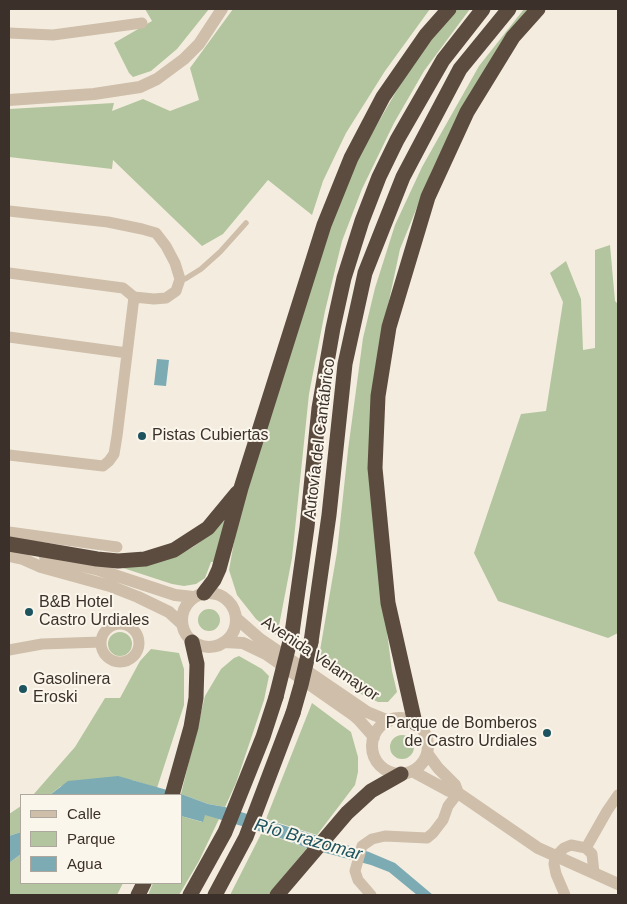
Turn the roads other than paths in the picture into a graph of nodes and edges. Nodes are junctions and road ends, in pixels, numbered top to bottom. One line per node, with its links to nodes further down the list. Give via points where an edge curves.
1 (222, 9): 8 (street, via 199,44 157,79 140,86 94,94)
2 (449, 9): 17 (highway, via 426,35 383,98 351,158 324,225)
3 (483, 9): 42 (highway, Autovía del Cantábrico, bridge, via 443,60 397,140 362,221 333,328 292,633 276,697 264,737 225,832)
4 (509, 9): 43 (highway, Autovía del Cantábrico, bridge, via 460,69 403,177 365,273 346,364 330,516 311,642 301,685 246,837)
5 (538, 9): 31 (highway, via 513,37 459,129 428,197 389,327 378,396 375,468 388,603)
6 (142, 23): 7 (street, via 53,35)
7 (9, 33)
8 (9, 100)
9 (9, 210): 12 (street, via 108,222 156,233 175,263)
10 (246, 223): 12 (lane, via 201,269)
11 (9, 273): 13 (street, via 123,288)
12 (180, 279): 13 (street, via 176,291 166,298)
13 (134, 297): 15 (street)
14 (9, 337): 15 (street)
15 (127, 352): 16 (street, via 114,454 109,461 103,466)
16 (9, 454)
17 (241, 488): 19 (highway, via 208,528 174,550 144,559 97,559); 23 (highway, via 219,568 214,580)
18 (9, 532): 20 (street)
19 (9, 544)
20 (117, 547)
21 (9, 556): 22 (street)
22 (23, 559): 23 (street, via 42,556 100,570 175,595); 25 (street, via 138,597 169,612)
23 (199, 595): 24 (street, via 219,594 226,598); 25 (street, via 184,609)
24 (236, 618): 28 (street, via 233,632); 30 (street, Avenida Velamayor, via 260,639 366,712)
25 (181, 623): 27 (street)
26 (101, 642): 29 (street, via 42,644)
27 (192, 642): 28 (street, via 208,647); 35 (highway, via 197,664 196,698)
28 (224, 642): 32 (street, Avenida Velamayor, via 243,643 266,654 352,714)
29 (9, 650)
30 (390, 721): 31 (street, via 406,719); 32 (street)
31 (415, 723): 33 (street, via 426,735)
32 (374, 737): 34 (street, via 376,760 387,770)
33 (427, 753): 34 (street, via 419,767); 36 (street, via 455,785)
34 (407, 773): 36 (street); 44 (highway, via 371,791 347,813)
35 (173, 792)
36 (458, 793): 39 (street); 45 (street, via 448,806 444,820 427,838 385,836 362,846 355,871)
37 (618, 795): 38 (street)
38 (586, 848): 39 (street, via 572,845); 40 (street, via 592,854)
39 (555, 856): 40 (street); 46 (street, via 556,874)
40 (594, 873): 41 (street)
41 (618, 884)
42 (190, 895)
43 (215, 895)
44 (277, 895)
45 (371, 895)
46 (565, 895)

